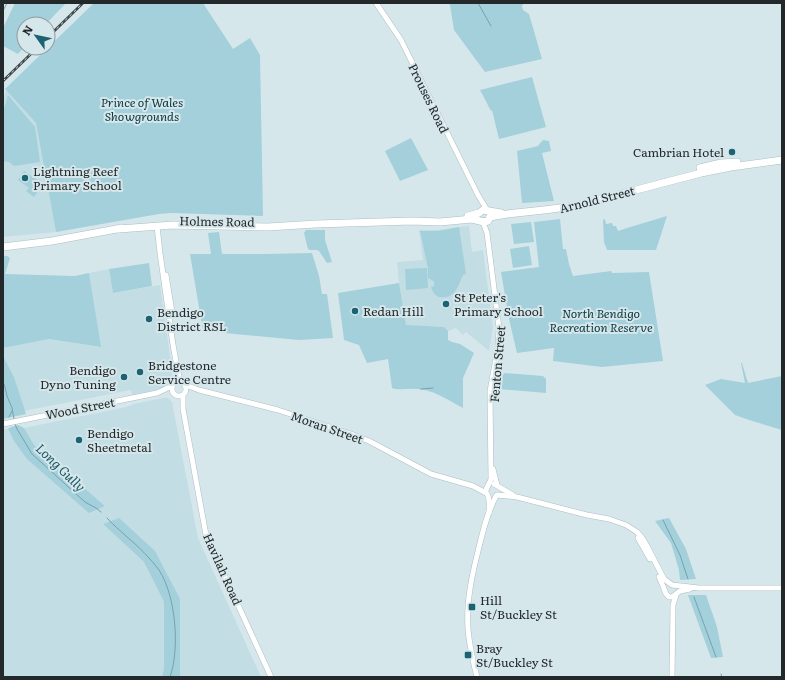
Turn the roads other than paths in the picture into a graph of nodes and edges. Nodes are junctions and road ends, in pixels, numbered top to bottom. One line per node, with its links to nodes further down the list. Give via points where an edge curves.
1 (376, 3): 3 (street, Prouses Road, via 401,40)
2 (782, 160): 5 (main road, Arnold Street, via 718,166 581,205)
3 (478, 195): 4 (street, Prouses Road); 5 (street, Prouses Road)
4 (479, 212): 5 (main road, via 478,217); 6 (main road, Holmes Road, via 471,216)
5 (487, 217): 6 (main road, Holmes Road); 19 (street, Fenton Street, via 499,328 490,391 491,474); 20 (street, Fenton Street, via 502,326 493,393 493,464)
6 (412, 222): 7 (main road, Holmes Road, via 268,227)
7 (159, 224): 8 (main road, Holmes Road); 9 (street, via 174,325)
8 (3, 247)
9 (177, 368): 10 (street); 11 (street)
10 (182, 383): 11 (street, via 177,382); 12 (street, Moran Street); 14 (street, via 185,387)
11 (173, 385): 13 (street, Wood Street); 15 (street)
12 (199, 390): 14 (street, Moran Street); 18 (street, Moran Street, via 278,410 351,434 431,474)
13 (157, 393): 15 (street, Wood Street); 17 (street, Wood Street)
14 (184, 393): 15 (street, via 180,396); 16 (street, Havilah Road)
15 (175, 395): 16 (street, Havilah Road)
16 (183, 409): 33 (street, Havilah Road, via 206,535)
17 (3, 424)
18 (472, 486): 19 (street, Moran Street); 21 (street, Moran Street)
19 (488, 486): 20 (street); 21 (street)
20 (498, 486): 22 (street); 23 (street)
21 (487, 495): 22 (street); 24 (street)
22 (497, 496): 23 (street); 24 (street)
23 (517, 497): 25 (street, via 614,520)
24 (489, 513): 34 (street, via 472,574 468,614 468,637)
25 (630, 529): 26 (street, via 637,532 645,542 664,579); 29 (street, via 643,547)
26 (672, 585): 27 (street); 29 (street); 30 (street, via 676,588)
27 (699, 588): 28 (street); 30 (street, via 686,589)
28 (782, 588)
29 (665, 590): 31 (street)
30 (676, 594): 31 (street); 32 (street)
31 (669, 597): 32 (street)
32 (672, 624): 35 (street)
33 (271, 677)
34 (477, 677)
35 (672, 677)

